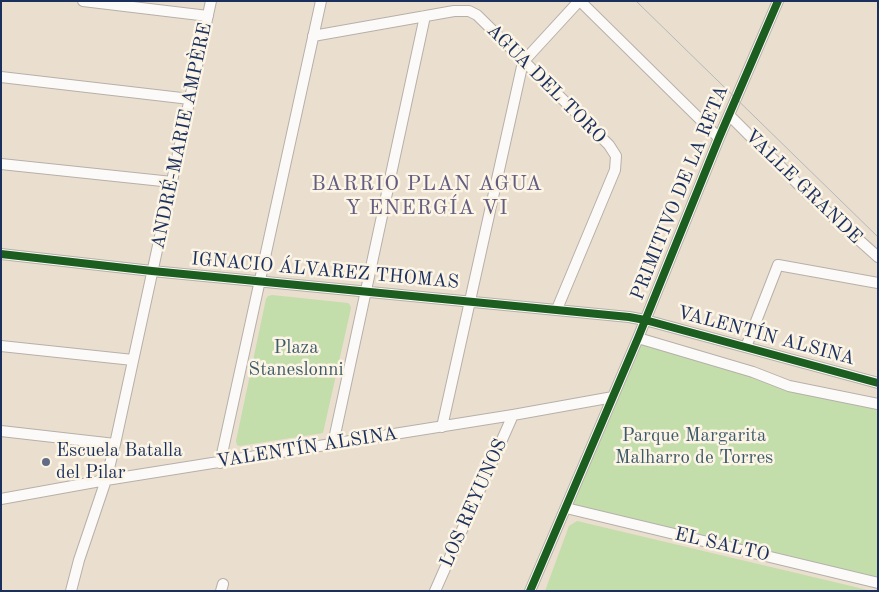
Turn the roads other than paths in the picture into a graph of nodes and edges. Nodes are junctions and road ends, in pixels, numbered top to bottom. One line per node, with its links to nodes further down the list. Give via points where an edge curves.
1 (83, 1): 6 (street)
2 (211, 1): 6 (street, ANDRÉ-MARIE AMPÈRE)
3 (321, 1): 8 (street)
4 (580, 1): 9 (street); 13 (street, VALLE GRANDE)
5 (778, 1): 12 (street, PRIMITIVO DE LA RETA)
6 (208, 16): 11 (street, ANDRÉ-MARIE AMPÈRE)
7 (425, 16): 8 (street, AGUA DEL TORO); 9 (street, AGUA DEL TORO, via 463,10 474,13); 21 (street)
8 (313, 36): 19 (street)
9 (523, 62): 22 (street); 23 (street, AGUA DEL TORO, via 609,145 616,156 615,170)
10 (1, 78): 11 (street)
11 (190, 99): 15 (street, ANDRÉ-MARIE AMPÈRE)
12 (729, 115): 13 (street, PRIMITIVO DE LA RETA); 17 (street, VALLE GRANDE)
13 (719, 138): 24 (street, PRIMITIVO DE LA RETA)
14 (1, 164): 15 (street)
15 (172, 182): 18 (street, ANDRÉ-MARIE AMPÈRE)
16 (1, 254): 18 (street, IGNACIO ÁLVAREZ THOMAS)
17 (878, 258)
18 (152, 271): 19 (street, IGNACIO ÁLVAREZ THOMAS); 28 (street, ANDRÉ-MARIE AMPÈRE)
19 (260, 282): 21 (street, IGNACIO ÁLVAREZ THOMAS); 37 (street)
20 (878, 283): 27 (street, via 778,265)
21 (365, 292): 22 (street, IGNACIO ÁLVAREZ THOMAS); 36 (street)
22 (471, 302): 23 (street, IGNACIO ÁLVAREZ THOMAS); 33 (street)
23 (558, 309): 24 (street, IGNACIO ÁLVAREZ THOMAS)
24 (645, 320): 25 (street, PRIMITIVO DE LA RETA); 27 (street, VALENTÍN ALSINA)
25 (638, 338): 30 (street, PRIMITIVO DE LA RETA); 31 (street, VALENTÍN ALSINA, via 789,386)
26 (1, 346): 28 (street)
27 (746, 348): 29 (street, VALENTÍN ALSINA)
28 (133, 360): 35 (street, ANDRÉ-MARIE AMPÈRE)
29 (878, 383)
30 (613, 397): 32 (street, VALENTÍN ALSINA); 40 (street, PRIMITIVO DE LA RETA)
31 (878, 404)
32 (513, 415): 33 (street, VALENTÍN ALSINA); 43 (street, LOS REYUNOS)
33 (442, 427): 36 (street, VALENTÍN ALSINA)
34 (1, 431): 35 (street)
35 (115, 444): 38 (street, ANDRÉ-MARIE AMPÈRE)
36 (333, 444): 37 (street, VALENTÍN ALSINA)
37 (220, 462): 38 (street, VALENTÍN ALSINA)
38 (106, 480): 39 (street, VALENTÍN ALSINA); 42 (street, ANDRÉ-MARIE AMPÈRE)
39 (1, 498)
40 (566, 508): 41 (street, EL SALTO); 44 (street, PRIMITIVO DE LA RETA)
41 (878, 583)
42 (71, 591)
43 (436, 591)
44 (530, 591)

